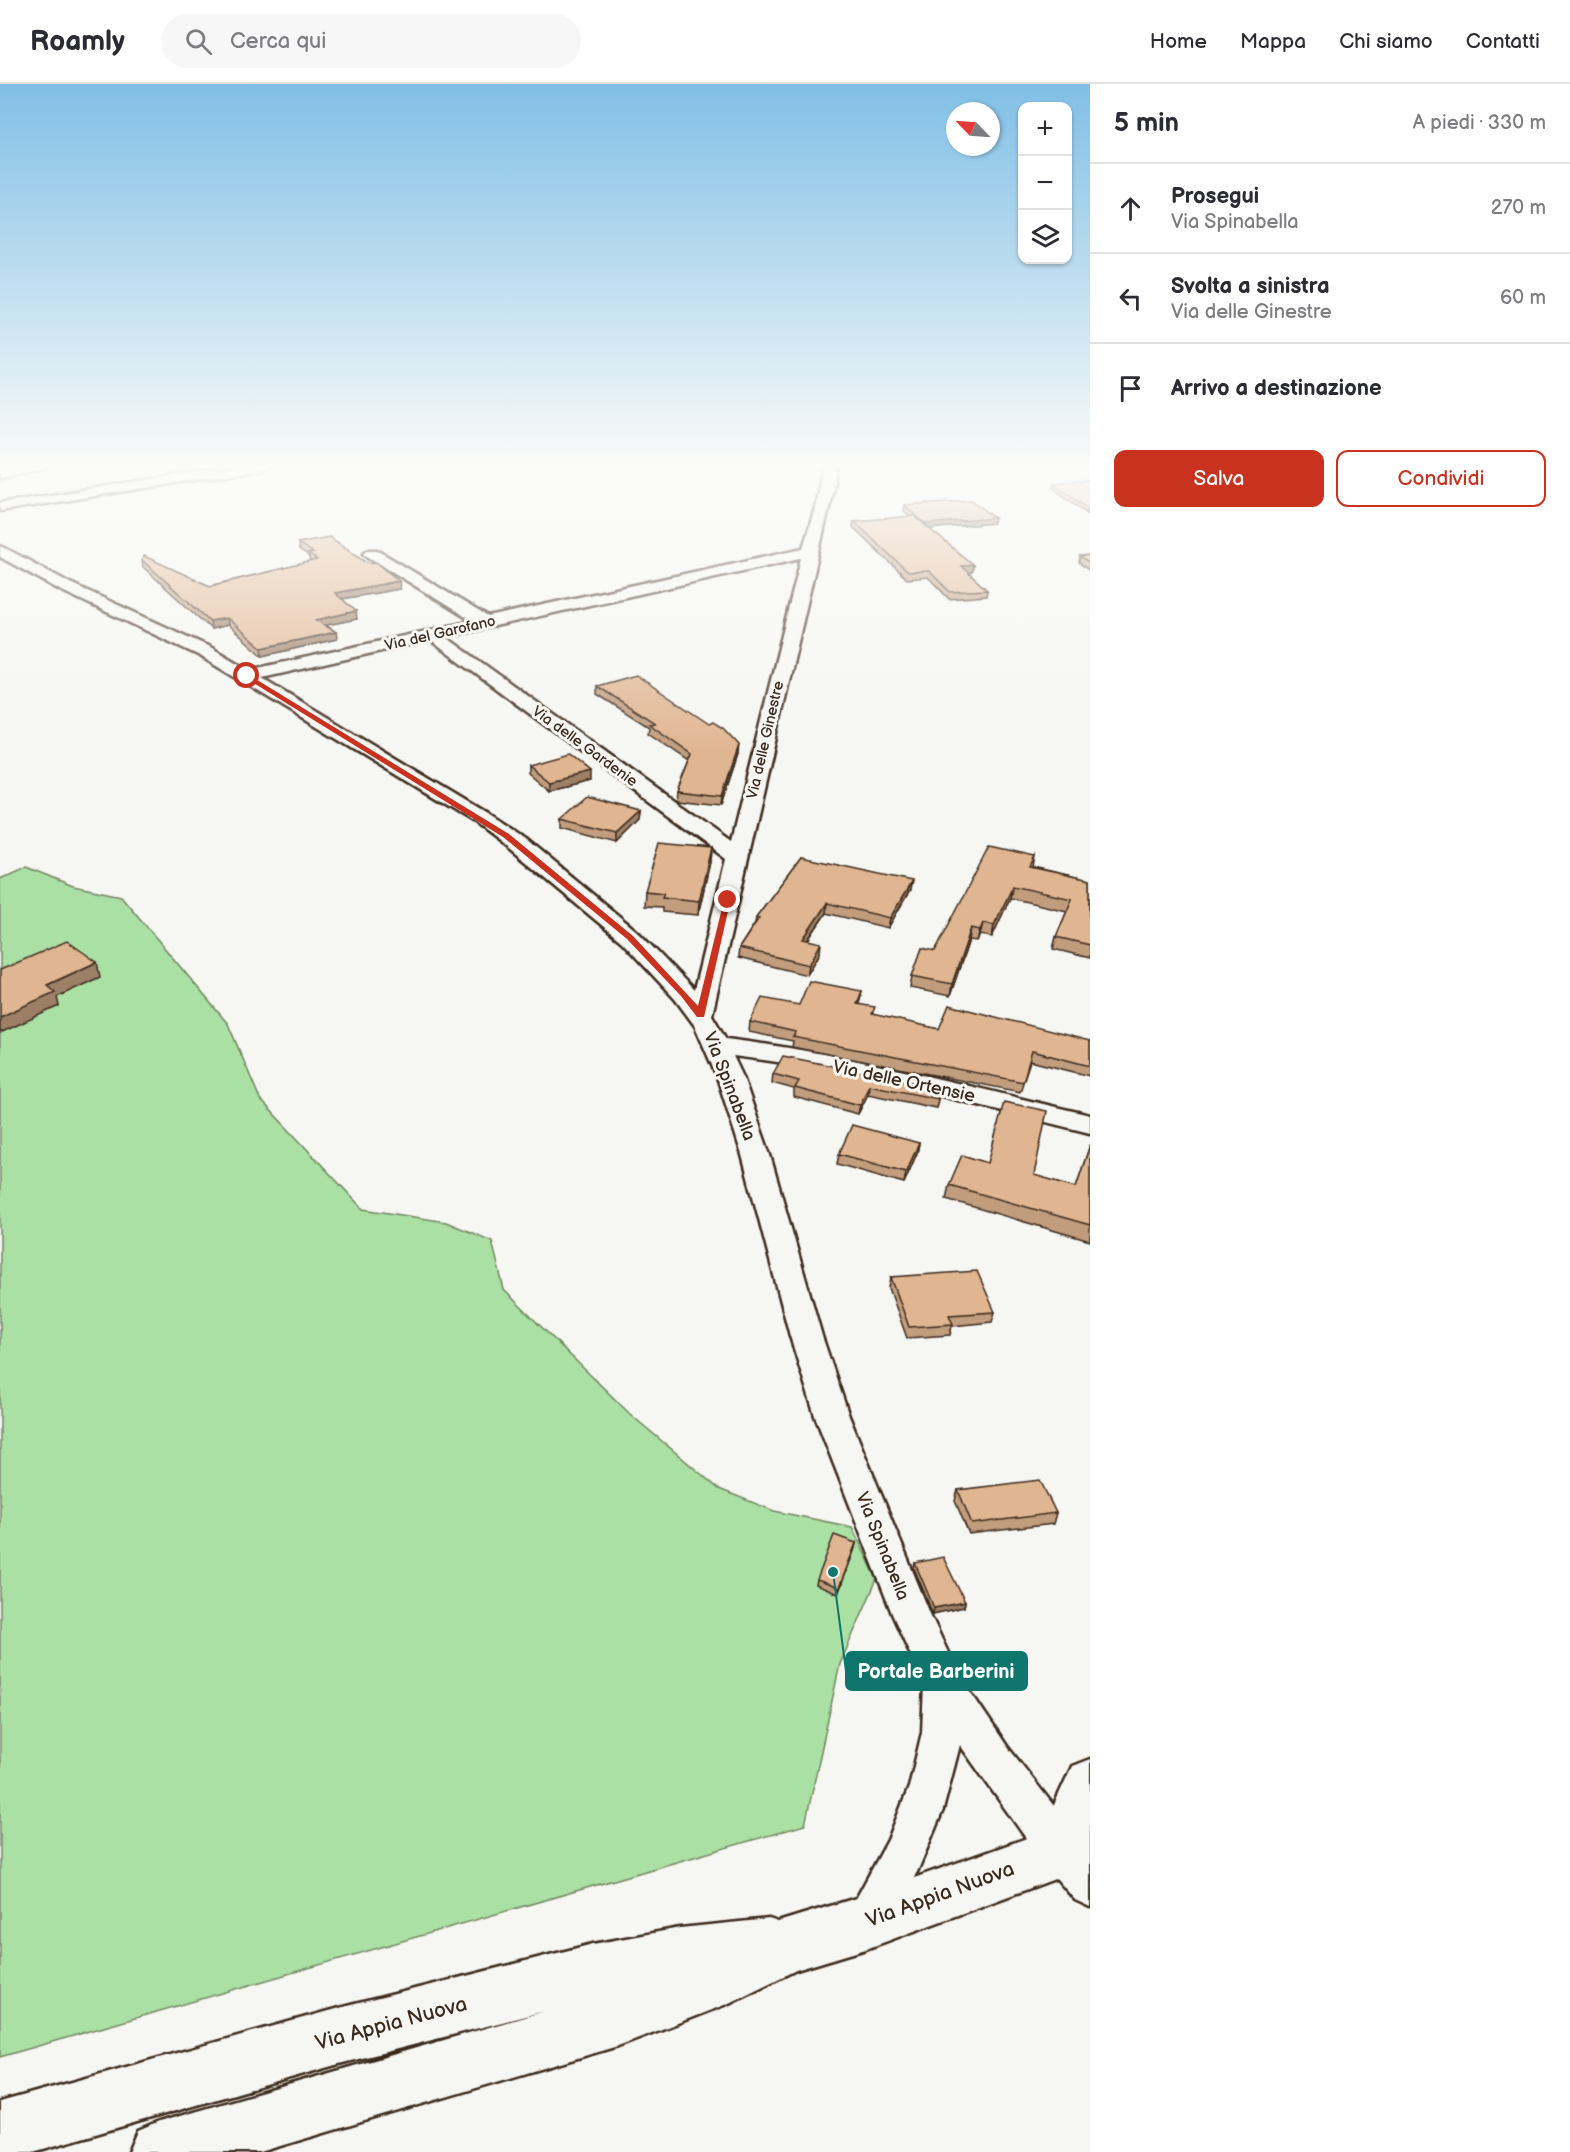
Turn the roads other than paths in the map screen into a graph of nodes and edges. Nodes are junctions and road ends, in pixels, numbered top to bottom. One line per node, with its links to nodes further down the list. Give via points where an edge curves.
1 (19, 562): 7 (street, Via Spinabella, via 198,648)
2 (386, 562): 5 (street)
3 (763, 562): 5 (street, Via del Garofano)
4 (808, 562): 8 (street, Via delle Ginestre)
5 (486, 623): 6 (street, Via del Garofano)
6 (433, 635): 7 (street, Via del Garofano); 8 (street, Via delle Gardenie)
7 (247, 676): 9 (street, Via Spinabella, via 506,835 630,937)
8 (738, 857): 9 (street, Via delle Ginestre)
9 (700, 1015): 10 (street, Via Spinabella)
10 (717, 1046): 11 (street, Via delle Ortensie, via 775,1053); 12 (street, Via Spinabella, via 756,1155 831,1416 885,1553)
11 (1090, 1124)
12 (943, 1684): 14 (street, Via Spinabella, via 993,1760); 15 (street, Via Spinabella, via 941,1741 927,1796 901,1862)
13 (1090, 1782): 14 (main road)
14 (1080, 1859): 15 (main road, Via Appia Nuova)
15 (866, 1922): 16 (main road, Via Appia Nuova)
16 (789, 1945): 17 (main road, Via Appia Nuova, via 680,1955 602,1969 339,2036); 18 (main road, Via Appia Nuova, via 707,1984 618,2018)
17 (0, 2132)
18 (159, 2152)

